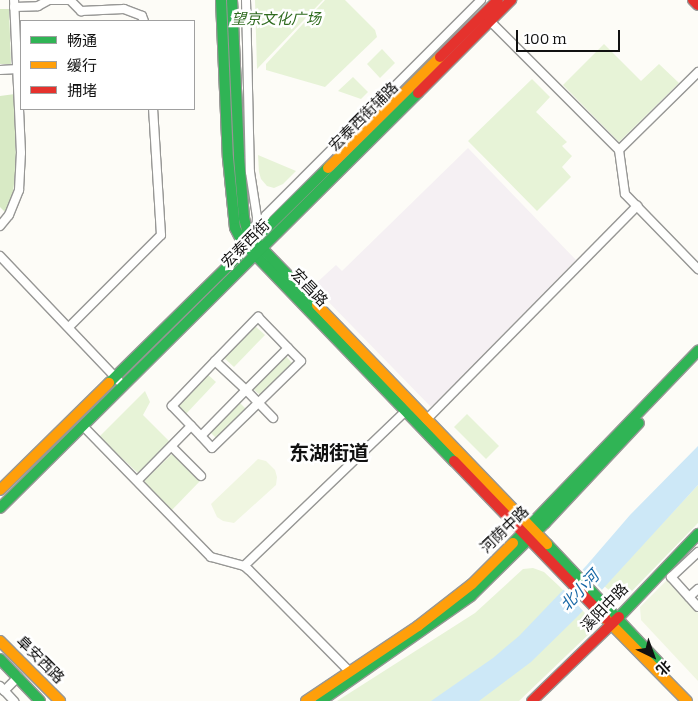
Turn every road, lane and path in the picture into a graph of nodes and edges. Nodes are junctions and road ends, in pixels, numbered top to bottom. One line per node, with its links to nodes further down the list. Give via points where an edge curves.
1 (221, 0): 19 (street, 宏昌路, via 234,220 238,234)
2 (232, 0): 19 (street, 宏昌路, via 244,218)
3 (246, 0): 19 (street, via 250,172 257,217)
4 (481, 0): 19 (street, 宏泰西街辅路, via 266,215)
5 (498, 0): 19 (street, 宏泰西街)
6 (512, 0): 11 (street, 宏泰西街)
7 (693, 0): 9 (street)
8 (14, 4): 10 (street, via 38,6 49,0 70,0 81,11 124,9 142,16); 12 (street)
9 (698, 5)
10 (144, 20)
11 (490, 21): 16 (street); 19 (street, 宏泰西街)
12 (18, 69): 13 (street); 18 (street, via 21,153 18,190 9,215)
13 (0, 70)
14 (698, 72): 16 (street)
15 (153, 110): 22 (street, via 161,235)
16 (619, 150): 17 (street, via 625,194)
17 (636, 206): 21 (street); 33 (street)
18 (0, 226)
19 (256, 248): 27 (street, 宏泰西街); 28 (street, 宏泰西街); 31 (street, 宏昌路)
20 (0, 256): 22 (street)
21 (698, 269)
22 (69, 327): 27 (street)
23 (288, 348): 26 (street, via 258,317); 29 (street); 30 (street, via 301,361)
24 (698, 351): 42 (street, 河荫中路)
25 (698, 358): 42 (street, 河荫中路)
26 (215, 361): 29 (street); 35 (street, via 172,406)
27 (115, 376): 28 (street); 40 (street, 宏泰西街)
28 (123, 385): 34 (street, 宏泰西街)
29 (246, 390): 30 (street); 36 (street)
30 (258, 403): 32 (street); 36 (street, via 212,448)
31 (410, 407): 33 (street, 宏昌路); 42 (street, 宏昌路); 45 (street)
32 (273, 418)
33 (426, 420): 42 (street, 宏昌路)
34 (83, 426): 39 (street); 41 (street, 宏泰西街)
35 (191, 426): 36 (street); 37 (street)
36 (201, 436)
37 (172, 447): 38 (street); 39 (street)
38 (201, 476)
39 (138, 480): 45 (street, via 211,557)
40 (0, 490)
41 (0, 508)
42 (529, 532): 49 (street); 52 (street, 河荫中路, via 456,598); 59 (street, 河荫中路, via 484,584 457,607)
43 (698, 535): 49 (street, 溪阳中路)
44 (698, 552): 47 (street, via 671,577)
45 (244, 566): 52 (street)
46 (698, 589): 47 (street)
47 (689, 597): 48 (street)
48 (698, 607)
49 (614, 621): 60 (street, 溪阳中路); 61 (street); 62 (street)
50 (0, 641): 57 (street, 阜安西路)
51 (0, 659): 53 (street, 阜安西路)
52 (349, 671): 58 (street, 河荫中路)
53 (18, 678): 54 (street); 56 (street, 阜安西路)
54 (2, 688): 55 (street)
55 (14, 701)
56 (40, 701)
57 (60, 701)
58 (306, 701)
59 (321, 701)
60 (532, 701)
61 (687, 701)
62 (694, 701)

